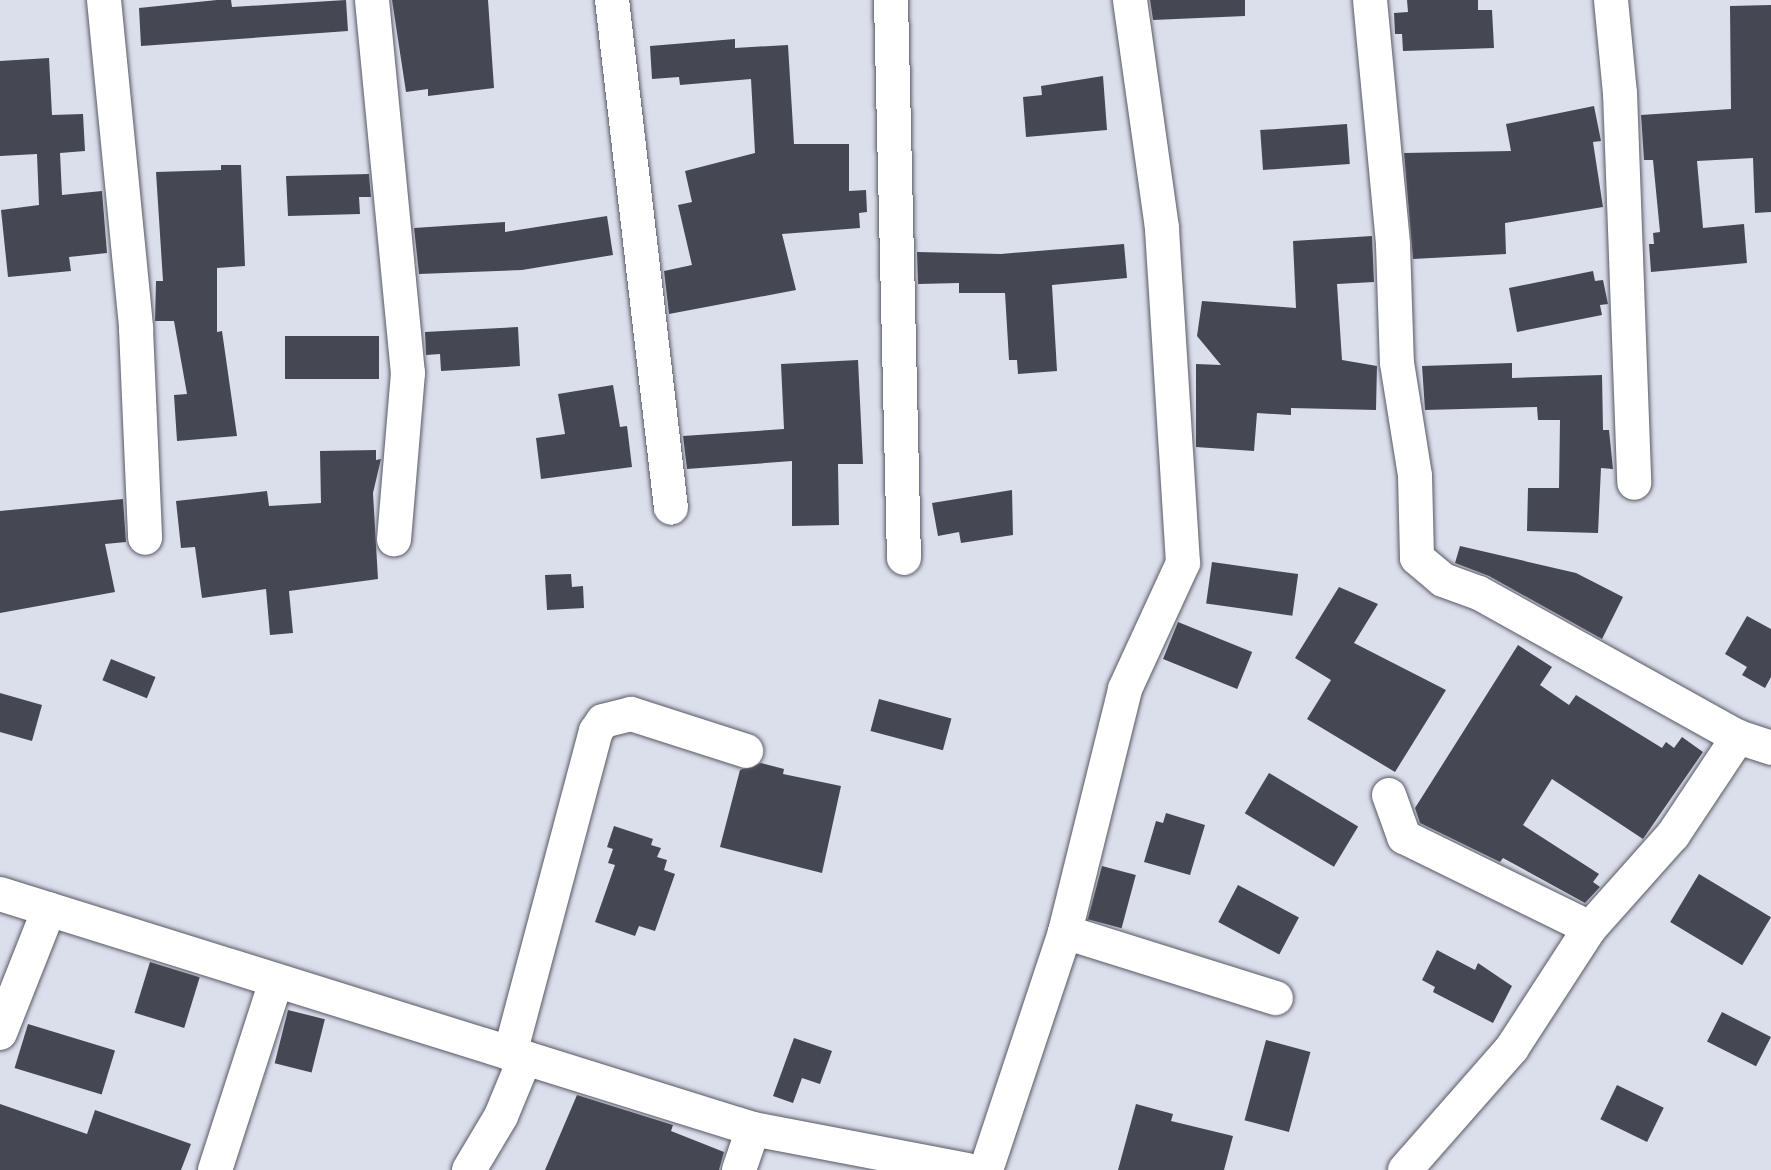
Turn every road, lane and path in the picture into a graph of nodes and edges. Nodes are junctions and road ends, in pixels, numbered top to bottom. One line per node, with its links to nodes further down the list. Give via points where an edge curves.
1 (104, 0): 10 (street, via 136,329)
2 (372, 0): 11 (street, via 408,373)
3 (612, 0): 9 (street)
4 (891, 0): 12 (street)
5 (1130, 0): 20 (street, via 1162,228 1183,563 1125,689)
6 (1370, 0): 13 (street, via 1393,245 1397,363 1415,476 1417,558 1443,580 1479,593)
7 (1611, 0): 8 (street, via 1620,93)
8 (1634, 483)
9 (671, 508)
10 (145, 538)
11 (394, 539)
12 (904, 558)
13 (1738, 737): 14 (street); 19 (street, via 1673,835)
14 (1771, 748)
15 (746, 751): 24 (street, via 631,714 603,721 596,731)
16 (1389, 795): 19 (street, via 1404,837)
17 (0, 894): 18 (street)
18 (49, 909): 21 (street); 23 (street)
19 (1590, 928): 31 (street, via 1512,1048)
20 (1065, 932): 22 (street); 30 (street)
21 (276, 981): 24 (street); 26 (street)
22 (1276, 998)
23 (0, 1033)
24 (517, 1056): 25 (street); 27 (street, via 501,1116)
25 (753, 1129): 28 (street); 29 (street)
26 (215, 1170)
27 (469, 1170)
28 (739, 1170)
29 (967, 1170)
30 (986, 1170)
31 (1405, 1170)

